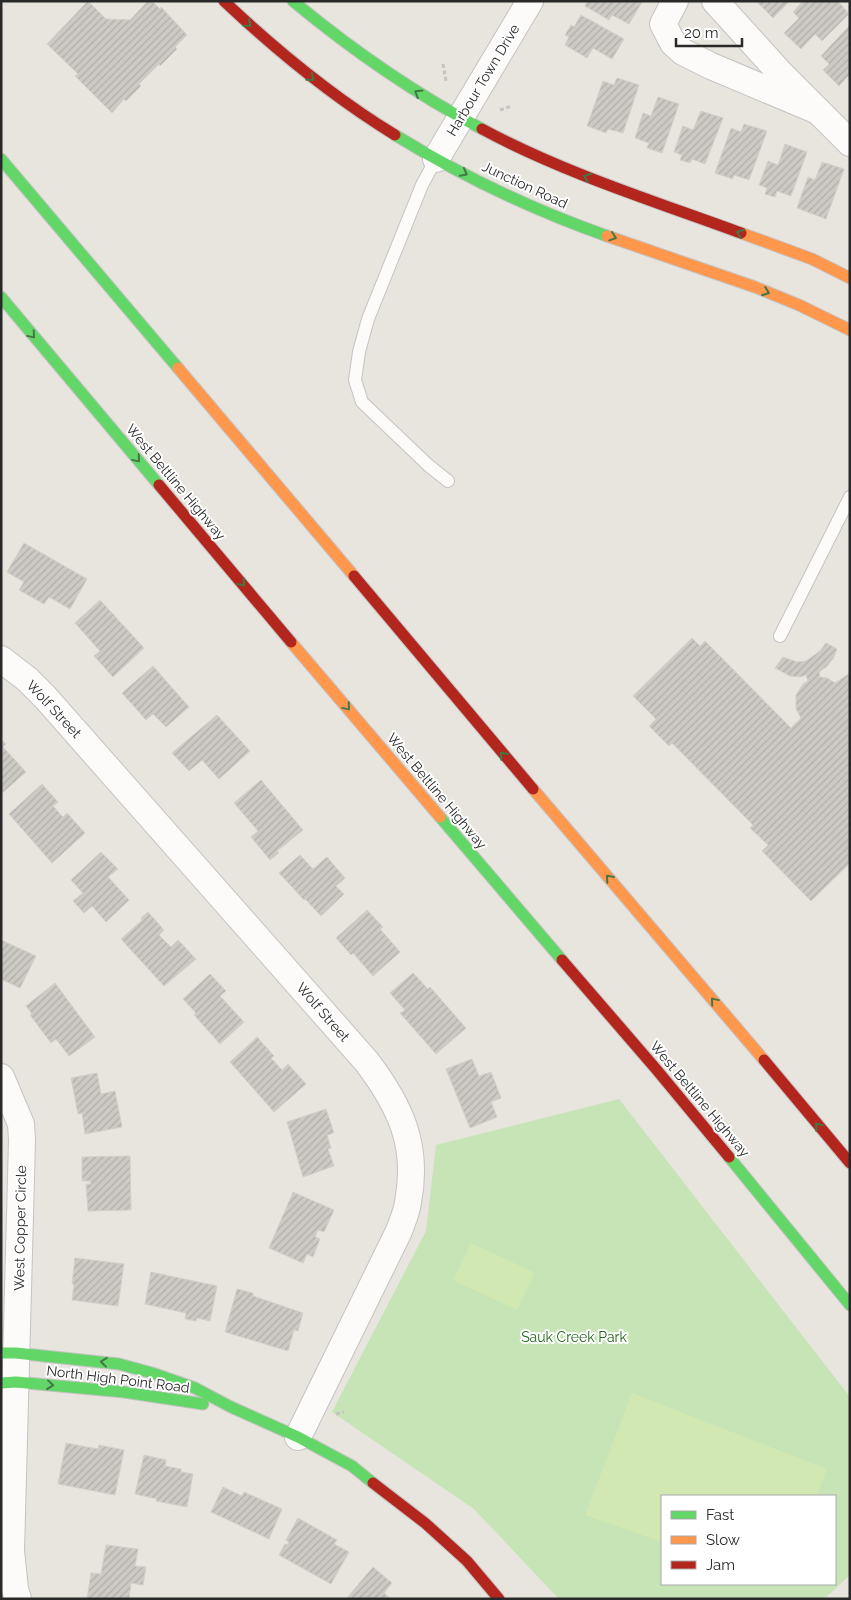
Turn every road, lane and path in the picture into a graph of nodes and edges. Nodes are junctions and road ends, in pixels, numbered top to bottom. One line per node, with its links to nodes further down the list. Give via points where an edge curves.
1 (224, 1): 13 (main road, Junction Road, one-way to 13, via 288,60 324,88)
2 (293, 1): 11 (main road, one-way to 2, via 401,83)
3 (530, 1): 11 (street, Harbour Town Drive)
4 (676, 1): 10 (street, via 663,24 673,43 683,52)
5 (715, 1): 10 (street)
6 (443, 64): 7 (path)
7 (446, 84)
8 (512, 106): 9 (path)
9 (500, 110)
10 (818, 111): 12 (street)
11 (460, 118): 13 (street, Harbour Town Drive); 15 (main road, one-way to 11, via 812,259 568,170)
12 (850, 143)
13 (436, 158): 17 (main road, Junction Road, one-way to 17, via 500,192 562,219 782,298); 18 (lane, via 368,319 355,380 362,402)
14 (1, 159): 23 (main road, one-way to 14)
15 (850, 278)
16 (1, 297): 24 (main road, West Beltline Highway, one-way to 24, via 416,790 656,1069)
17 (850, 330)
18 (448, 481)
19 (850, 497): 20 (lane)
20 (780, 636)
21 (1, 659): 28 (street, Wolf Street, via 45,697 367,1062 401,1115 407,1136 411,1182 399,1232)
22 (1, 1078): 25 (street, West Copper Circle, via 21,1124 22,1140)
23 (850, 1163)
24 (850, 1306)
25 (9, 1353): 26 (street, West Copper Circle); 27 (main road, North High Point Road, one-way to 25, via 195,1388 119,1364)
26 (9, 1383): 27 (main road, North High Point Road, one-way to 27, via 124,1392); 29 (street, West Copper Circle, via 11,1551)
27 (232, 1407): 28 (main road, North High Point Road)
28 (298, 1437): 30 (main road, North High Point Road, via 352,1466 425,1522 468,1561)
29 (18, 1599)
30 (499, 1599)

